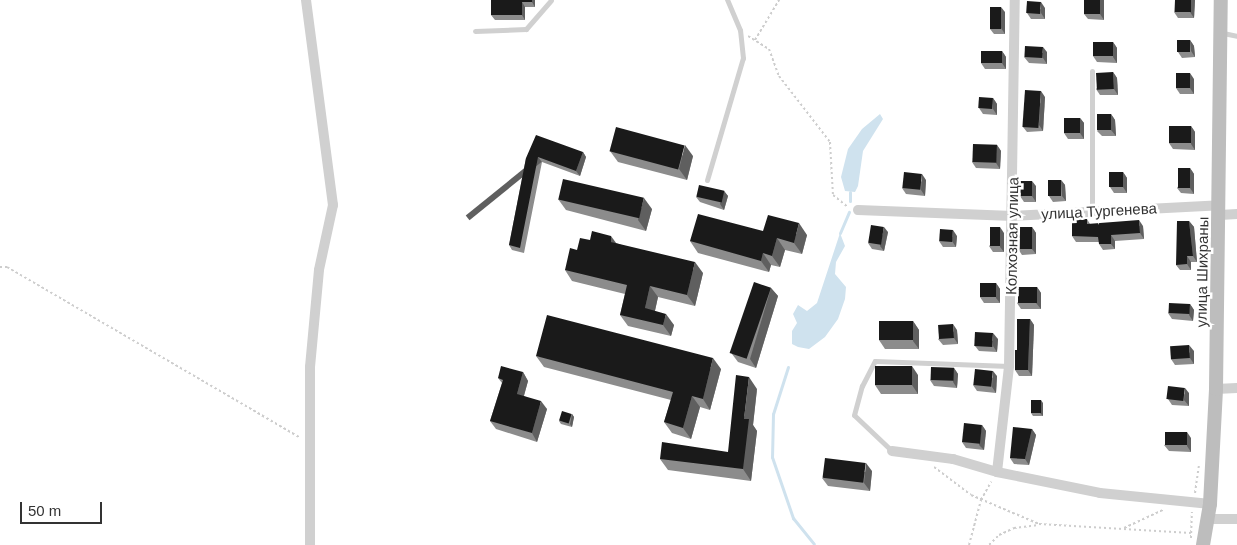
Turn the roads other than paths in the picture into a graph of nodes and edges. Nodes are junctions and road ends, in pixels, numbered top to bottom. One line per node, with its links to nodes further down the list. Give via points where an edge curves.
1 (306, 0): 24 (street, via 333,204 320,270 311,358)
2 (551, 0): 6 (lane, via 526,29)
3 (727, 0): 10 (lane, via 740,30 743,58)
4 (1015, 0): 15 (street, Колхозная улица)
5 (1221, 0): 7 (street, улица Шихраны)
6 (475, 31)
7 (1220, 33): 8 (lane); 12 (street, улица Шихраны)
8 (1237, 36)
9 (1092, 70): 13 (lane)
10 (707, 180)
11 (858, 210): 15 (street, улица Тургенева)
12 (1220, 210): 13 (street, улица Тургенева); 14 (street, улица Тургенева); 18 (street, улица Шихраны)
13 (1092, 212): 15 (street, улица Тургенева)
14 (1237, 214)
15 (1013, 216): 16 (street, Колхозная улица)
16 (1009, 366): 19 (lane, via 875,361 862,386 854,415); 20 (street, Колхозная улица)
17 (1237, 388): 18 (street)
18 (1216, 389): 21 (street, улица Шихраны)
19 (892, 451): 20 (street, via 954,459)
20 (997, 472): 21 (street, via 1100,493)
21 (1210, 504): 23 (street, улица Шихраны)
22 (1237, 519): 23 (street)
23 (1206, 532)
24 (310, 545)

